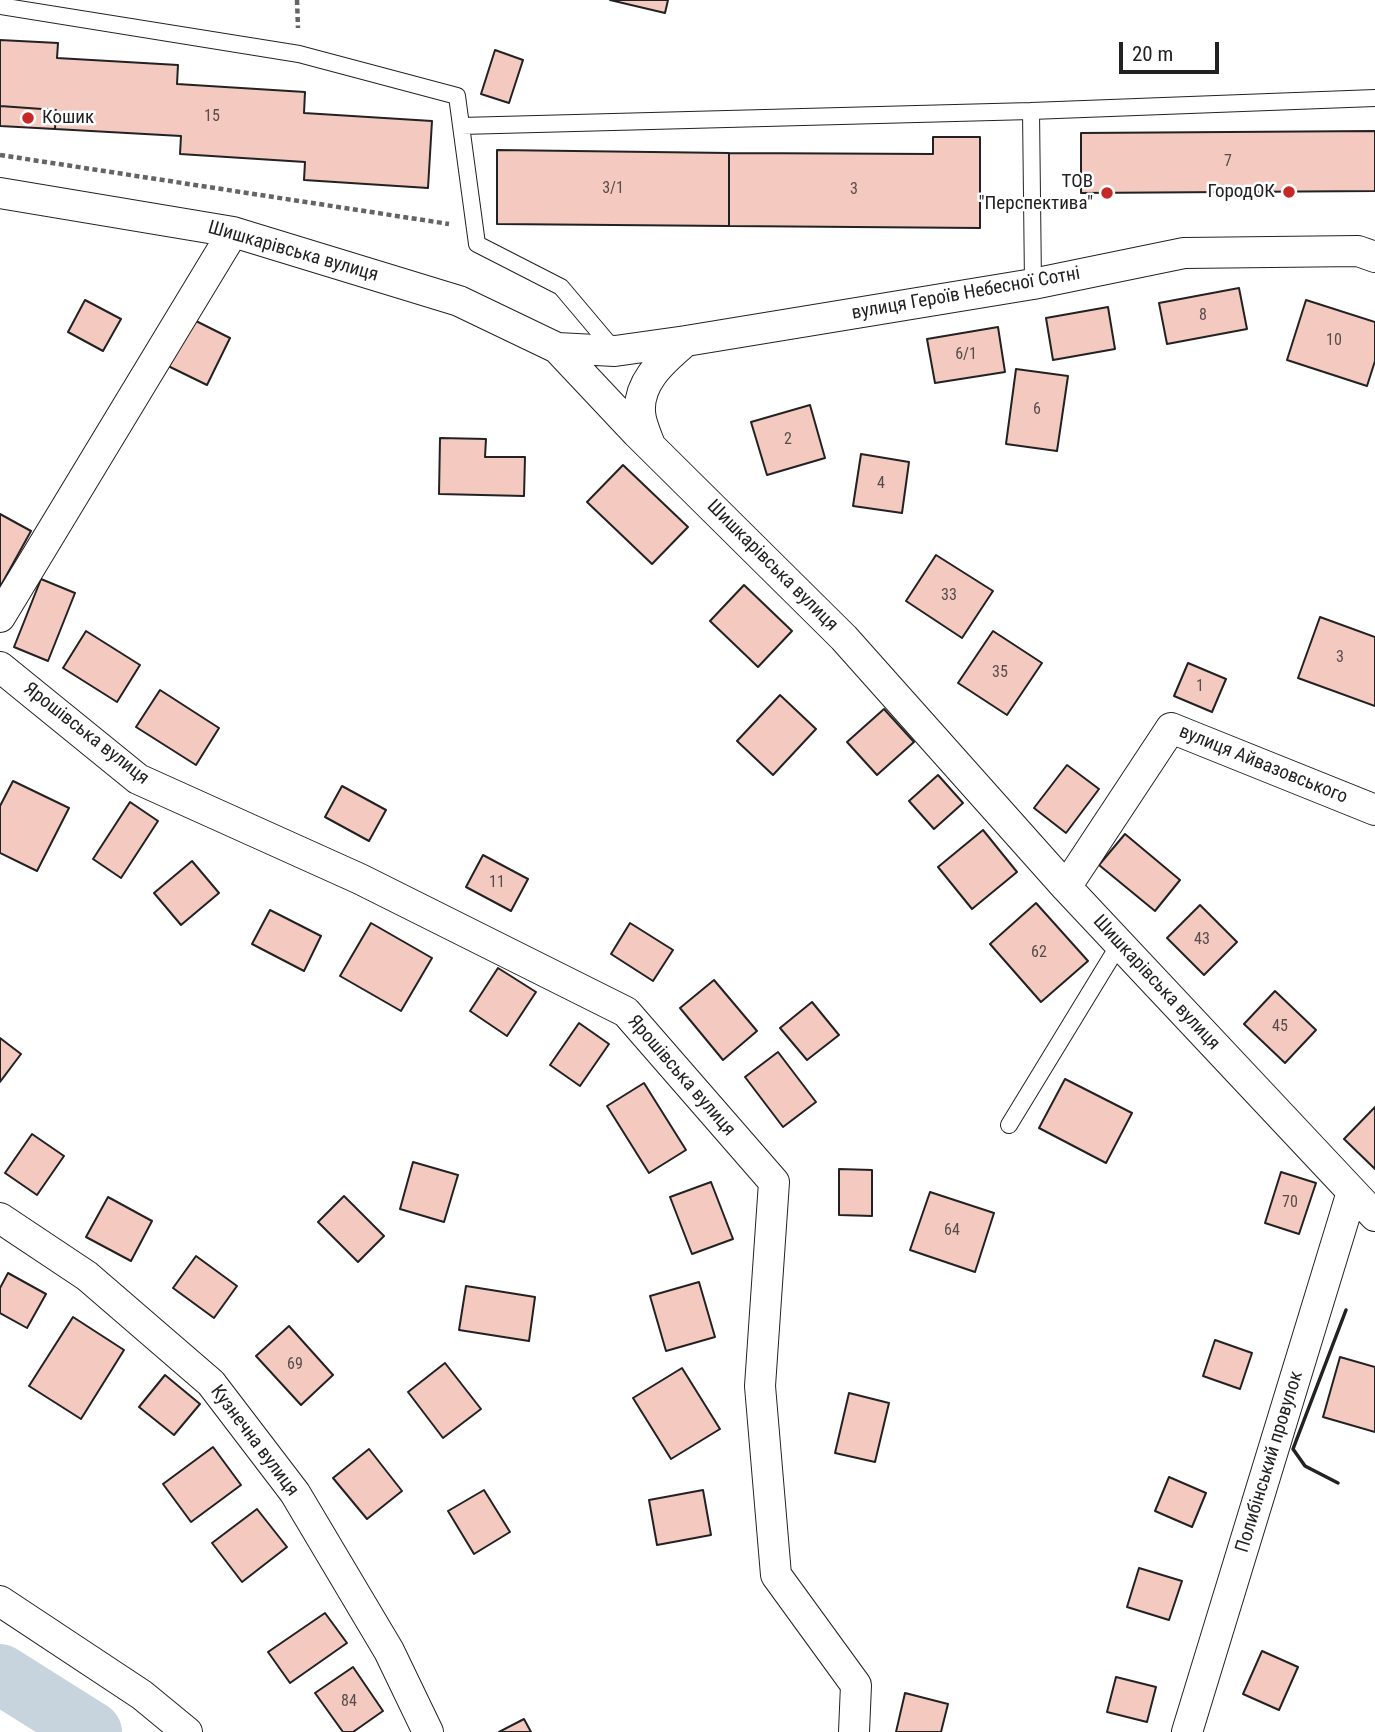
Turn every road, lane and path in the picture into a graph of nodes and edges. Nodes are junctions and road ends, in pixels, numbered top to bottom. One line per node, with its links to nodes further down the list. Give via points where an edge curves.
1 (297, 0): 3 (path)
2 (0, 6): 6 (lane, via 299,54 457,96)
3 (298, 23)
4 (1375, 98): 5 (lane)
5 (1031, 111): 6 (lane); 12 (lane)
6 (461, 126): 9 (lane)
7 (0, 156): 9 (path)
8 (0, 193): 10 (street, Шишкарівська вулиця)
9 (475, 228): 15 (lane, via 477,244 561,287)
10 (233, 232): 14 (street, Шишкарівська вулиця, via 459,301); 17 (street)
11 (1375, 257): 12 (street, вулиця Героїв Небесної Сотні, via 1358,251 1184,253)
12 (1033, 284): 13 (street, вулиця Героїв Небесної Сотні)
13 (685, 341): 15 (street, вулиця Героїв Небесної Сотні); 16 (street, via 659,363 642,397 640,418)
14 (557, 348): 15 (street, вулиця Героїв Небесної Сотні); 16 (street, Шишкарівська вулиця)
15 (615, 351)
16 (650, 446): 20 (street, Шишкарівська вулиця, via 844,638)
17 (0, 617)
18 (0, 667): 29 (street, Ярошівська вулиця, via 138,779 360,879 626,1012 774,1182 760,1386 775,1575 856,1685)
19 (1375, 810): 20 (street, вулиця Айвазовського, via 1171,727)
20 (1066, 887): 21 (street, Шишкарівська вулиця)
21 (1120, 943): 22 (lane); 23 (street, Шишкарівська вулиця)
22 (1009, 1125)
23 (1352, 1192): 24 (street, Шишкарівська вулиця); 30 (street, Полибінський провулок)
24 (1375, 1216)
25 (0, 1218): 28 (street, Кузнечна вулиця, via 87,1276 211,1383 295,1493 389,1651)
26 (0, 1601): 27 (street, via 142,1695)
27 (187, 1732)
28 (428, 1732)
29 (855, 1732)
30 (1187, 1732)

